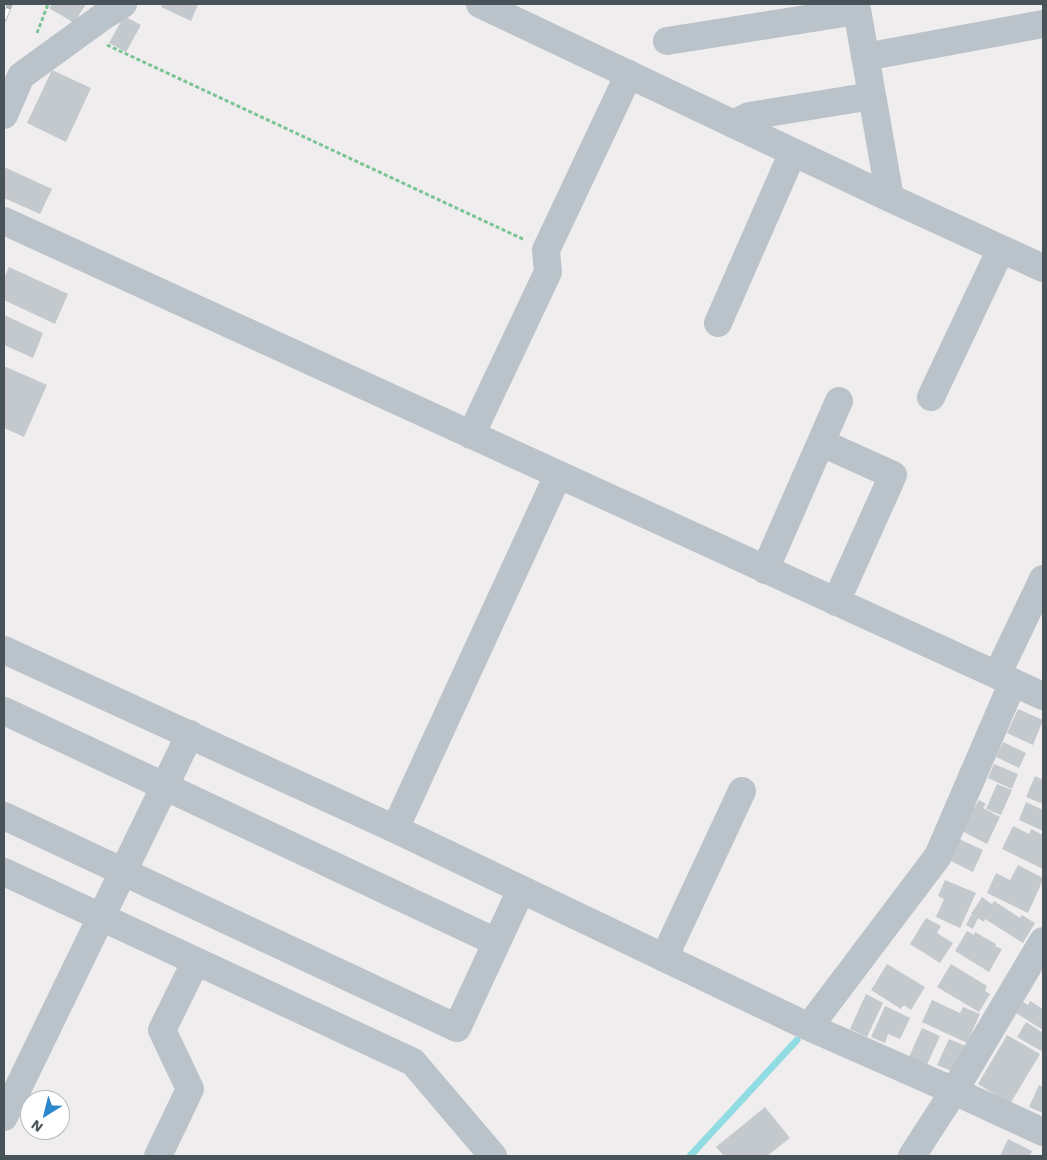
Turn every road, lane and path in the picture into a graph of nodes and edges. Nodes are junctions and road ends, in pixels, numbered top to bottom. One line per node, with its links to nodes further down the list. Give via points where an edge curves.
1 (123, 4): 5 (street)
2 (486, 5): 8 (street)
3 (856, 7): 6 (street); 7 (street)
4 (1043, 24): 7 (street)
5 (84, 29): 10 (street, via 21,76); 16 (path, via 94,39)
6 (667, 41)
7 (865, 57): 9 (street)
8 (629, 74): 11 (street); 16 (street)
9 (872, 96): 11 (street, via 749,116); 13 (street)
10 (4, 115)
11 (733, 124): 12 (street)
12 (794, 152): 13 (street); 18 (street)
13 (890, 198): 15 (street)
14 (4, 222): 21 (street)
15 (1001, 249): 17 (street); 19 (street)
16 (546, 250): 21 (street, via 548,272)
17 (1043, 268)
18 (718, 323)
19 (931, 397)
20 (839, 401): 22 (street)
21 (471, 435): 23 (street)
22 (822, 443): 24 (street); 26 (street, via 893,475)
23 (558, 475): 24 (street); 35 (street)
24 (765, 570): 26 (street)
25 (1043, 579): 28 (street)
26 (836, 602): 28 (street)
27 (4, 650): 31 (street)
28 (1005, 679): 29 (street); 44 (street, via 938,856)
29 (1043, 696)
30 (4, 712): 32 (street)
31 (190, 734): 32 (street); 35 (street)
32 (164, 788): 37 (street); 41 (street)
33 (742, 791): 42 (street)
34 (4, 816): 37 (street)
35 (395, 829): 38 (street)
36 (4, 872): 39 (street)
37 (123, 872): 39 (street); 41 (street, via 457,1028)
38 (521, 890): 41 (street); 42 (street)
39 (101, 917): 43 (street); 46 (street)
40 (1043, 941): 45 (street)
41 (496, 942)
42 (664, 958): 44 (street)
43 (196, 961): 48 (street, via 162,1030 190,1089); 49 (street, via 413,1062)
44 (809, 1028): 45 (street)
45 (954, 1091): 47 (street); 50 (street)
46 (4, 1117)
47 (1043, 1132)
48 (158, 1156)
49 (494, 1156)
50 (912, 1156)

